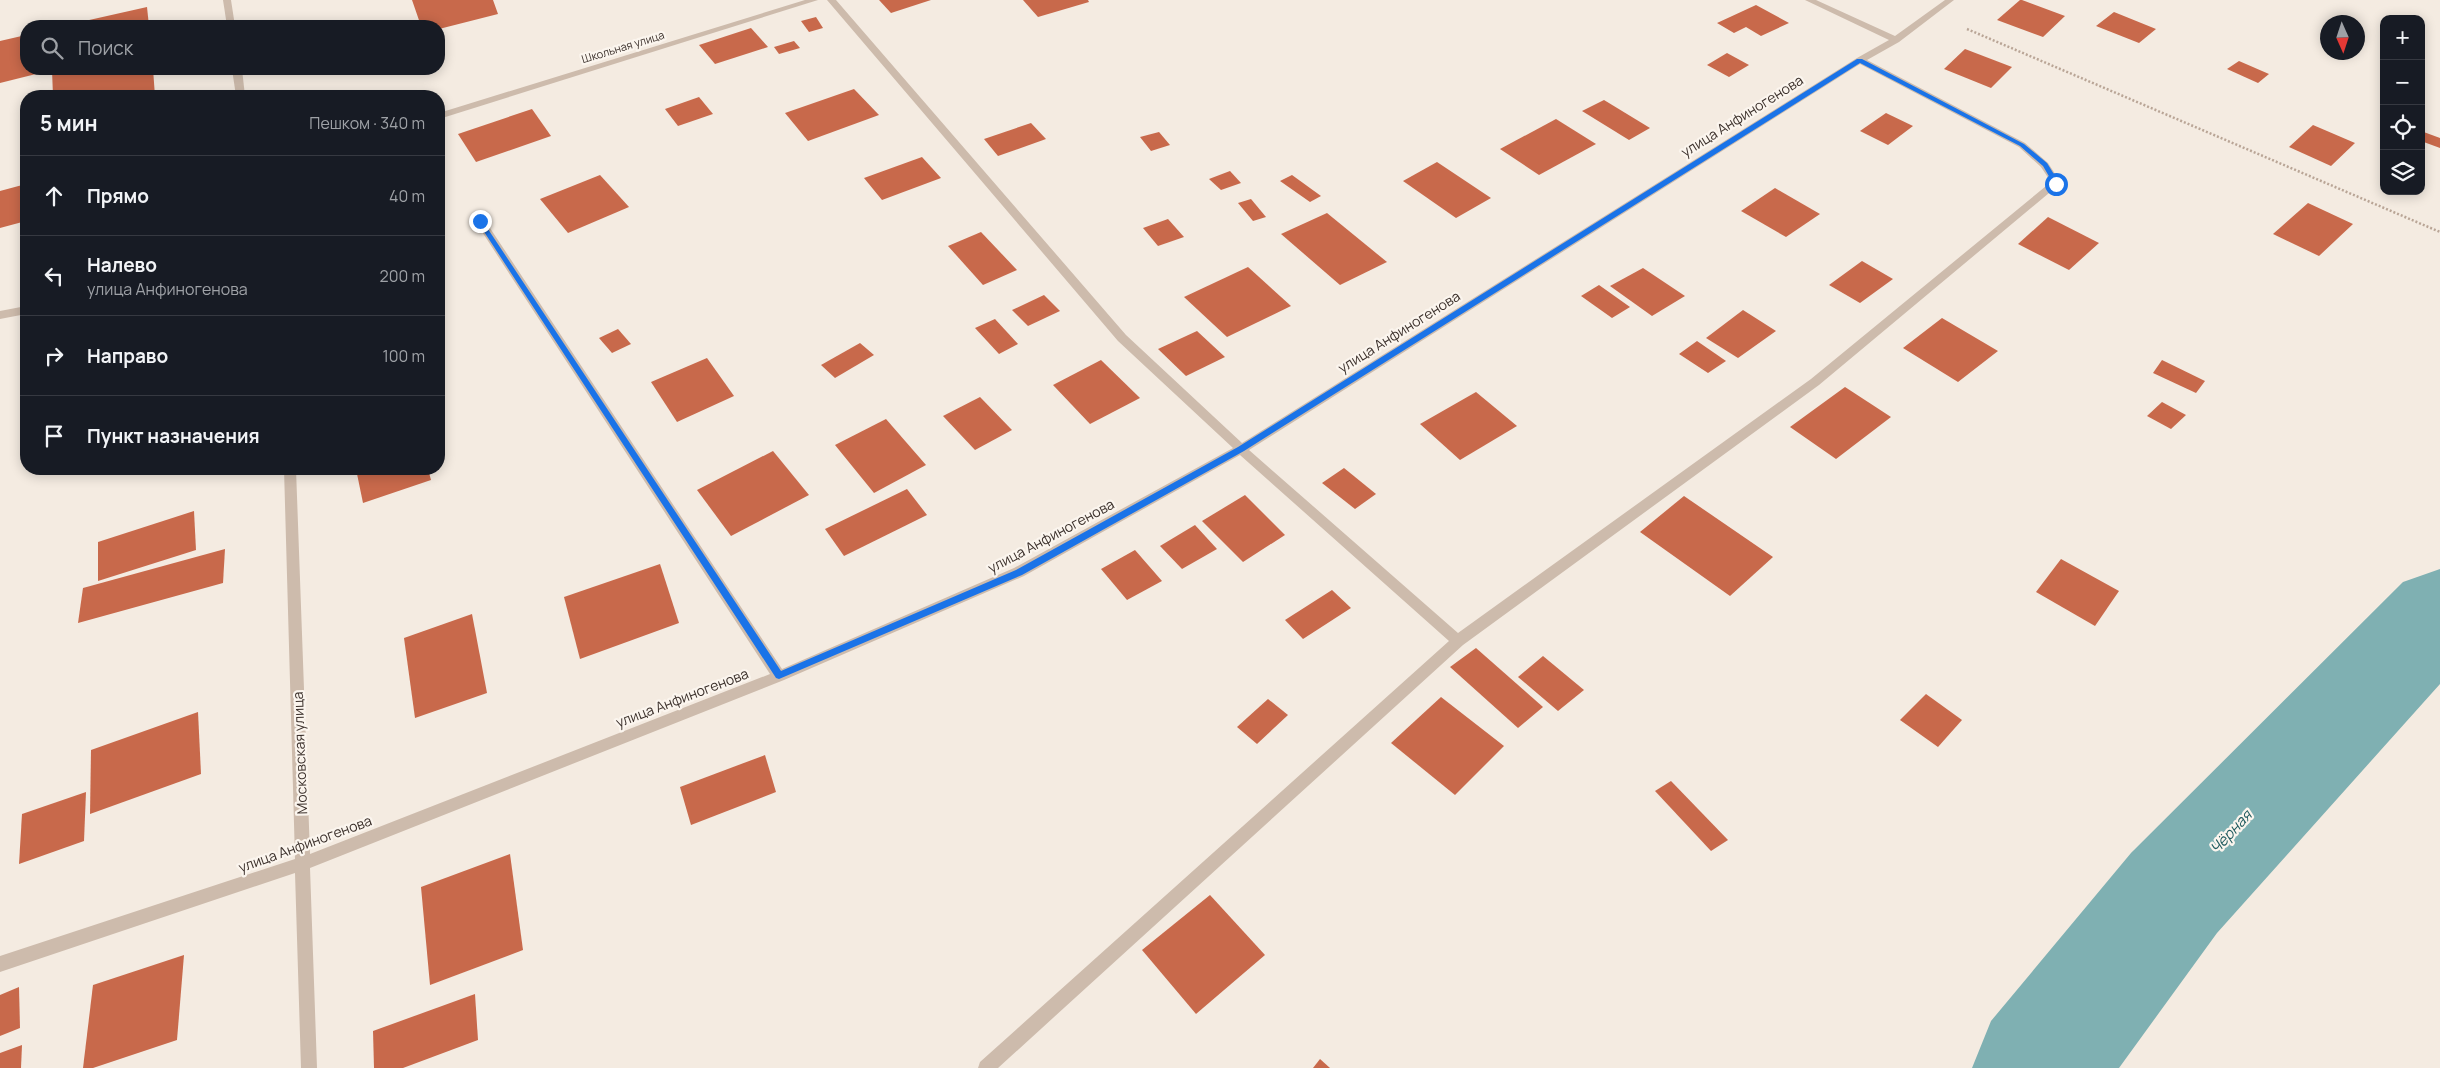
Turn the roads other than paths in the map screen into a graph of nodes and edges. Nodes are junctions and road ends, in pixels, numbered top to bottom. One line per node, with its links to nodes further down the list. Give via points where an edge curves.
1 (227, 0): 6 (street)
2 (814, 0): 11 (street, Школьная улица)
3 (831, 0): 15 (street, via 1122,338)
4 (1809, 0): 7 (street)
5 (1950, 0): 7 (street, улица Анфиногенова)
6 (230, 20)
7 (1896, 40): 8 (street, улица Анфиногенова)
8 (1860, 60): 15 (street, улица Анфиногенова); 17 (street, via 2022,145 2045,165 2056,184 1815,382)
9 (238, 75): 10 (street)
10 (240, 90)
11 (445, 114)
12 (480, 221): 18 (street)
13 (20, 311): 14 (street)
14 (0, 315)
15 (1241, 449): 17 (street); 18 (street, улица Анфиногенова, via 1019,572)
16 (290, 475): 19 (street, Московская улица)
17 (1458, 641): 22 (street)
18 (779, 676): 19 (street, улица Анфиногенова)
19 (304, 862): 20 (street, улица Анфиногенова); 21 (street, Московская улица)
20 (0, 964)
21 (309, 1068)
22 (986, 1068)

